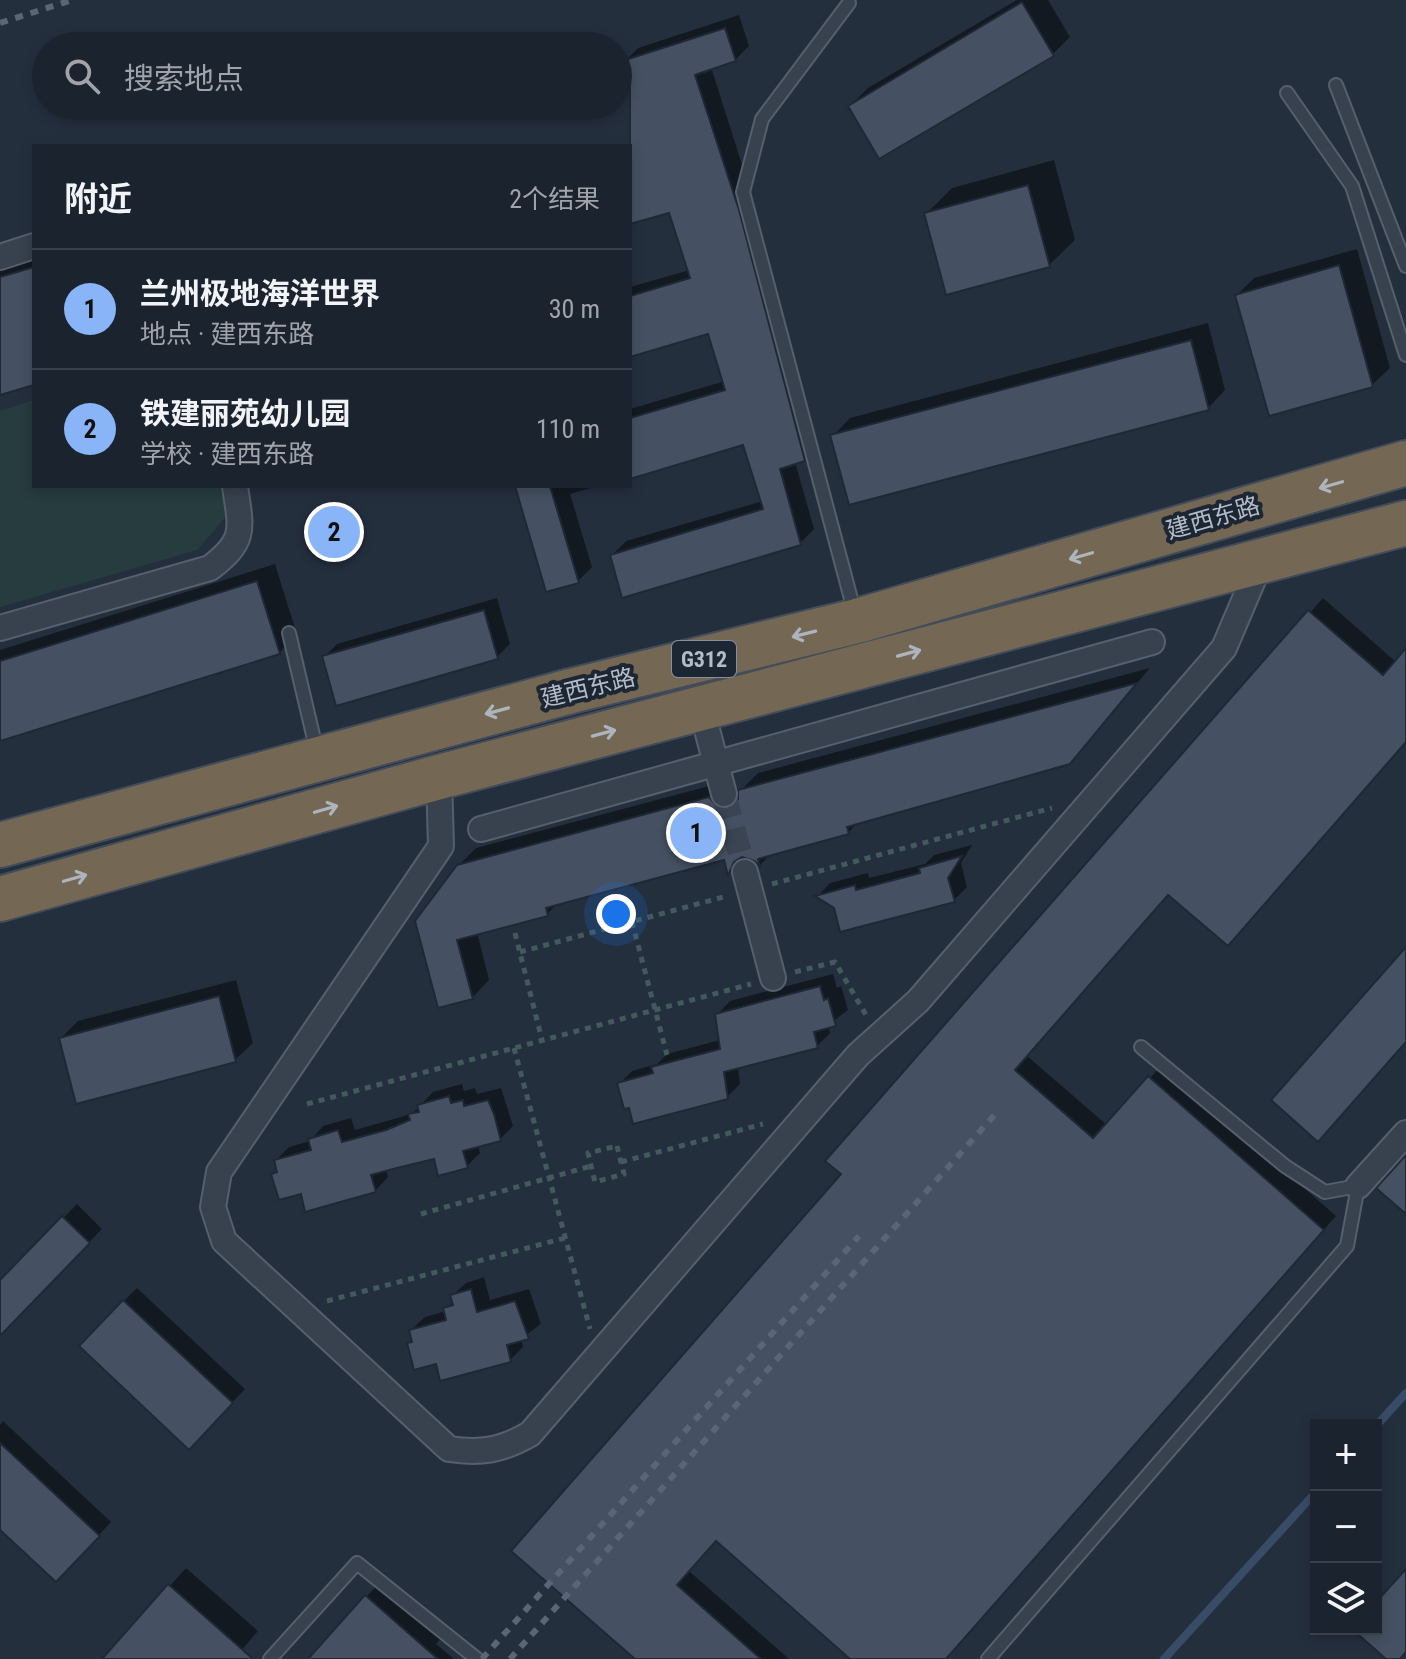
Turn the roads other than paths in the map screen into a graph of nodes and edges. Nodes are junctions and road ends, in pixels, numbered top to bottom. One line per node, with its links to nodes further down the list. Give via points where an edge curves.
1 (849, 3): 12 (lane, via 762,119 743,192)
2 (1336, 85): 6 (lane)
3 (1287, 93): 7 (lane, via 1352,186)
4 (32, 247): 5 (street)
5 (0, 257)
6 (1406, 266)
7 (1406, 355)
8 (1406, 463): 12 (highway, 建西东路 / G312, one-way to 12)
9 (235, 488): 13 (street, via 240,525 234,550 210,568)
10 (1406, 523): 11 (highway, 建西东路 / G312)
11 (1261, 561): 16 (highway, 建西东路 / G312, one-way to 11); 19 (street, via 1224,648 918,1001 810,1111 530,1434 505,1448 477,1453 449,1449 224,1241 216,1225 214,1189 219,1172 441,846)
12 (857, 621): 17 (highway, 建西东路 / G312, one-way to 17)
13 (0, 628)
14 (289, 633): 17 (lane)
15 (1152, 642): 18 (street)
16 (701, 707): 18 (street); 19 (highway, 建西东路 / G312, one-way to 16)
17 (319, 759): 22 (highway, 建西东路 / G312)
18 (716, 764): 20 (street); 21 (street)
19 (439, 777): 24 (highway, 建西东路 / G312, one-way to 19)
20 (724, 794)
21 (481, 829)
22 (0, 845)
23 (747, 881): 25 (street)
24 (0, 899)
25 (773, 978)
26 (1141, 1047): 28 (lane, via 1285,1166 1325,1192)
27 (1406, 1133): 28 (street)
28 (1358, 1186): 31 (lane, via 1347,1246)
29 (270, 1659): 30 (lane, via 357,1563)
30 (477, 1659)
31 (988, 1659)

